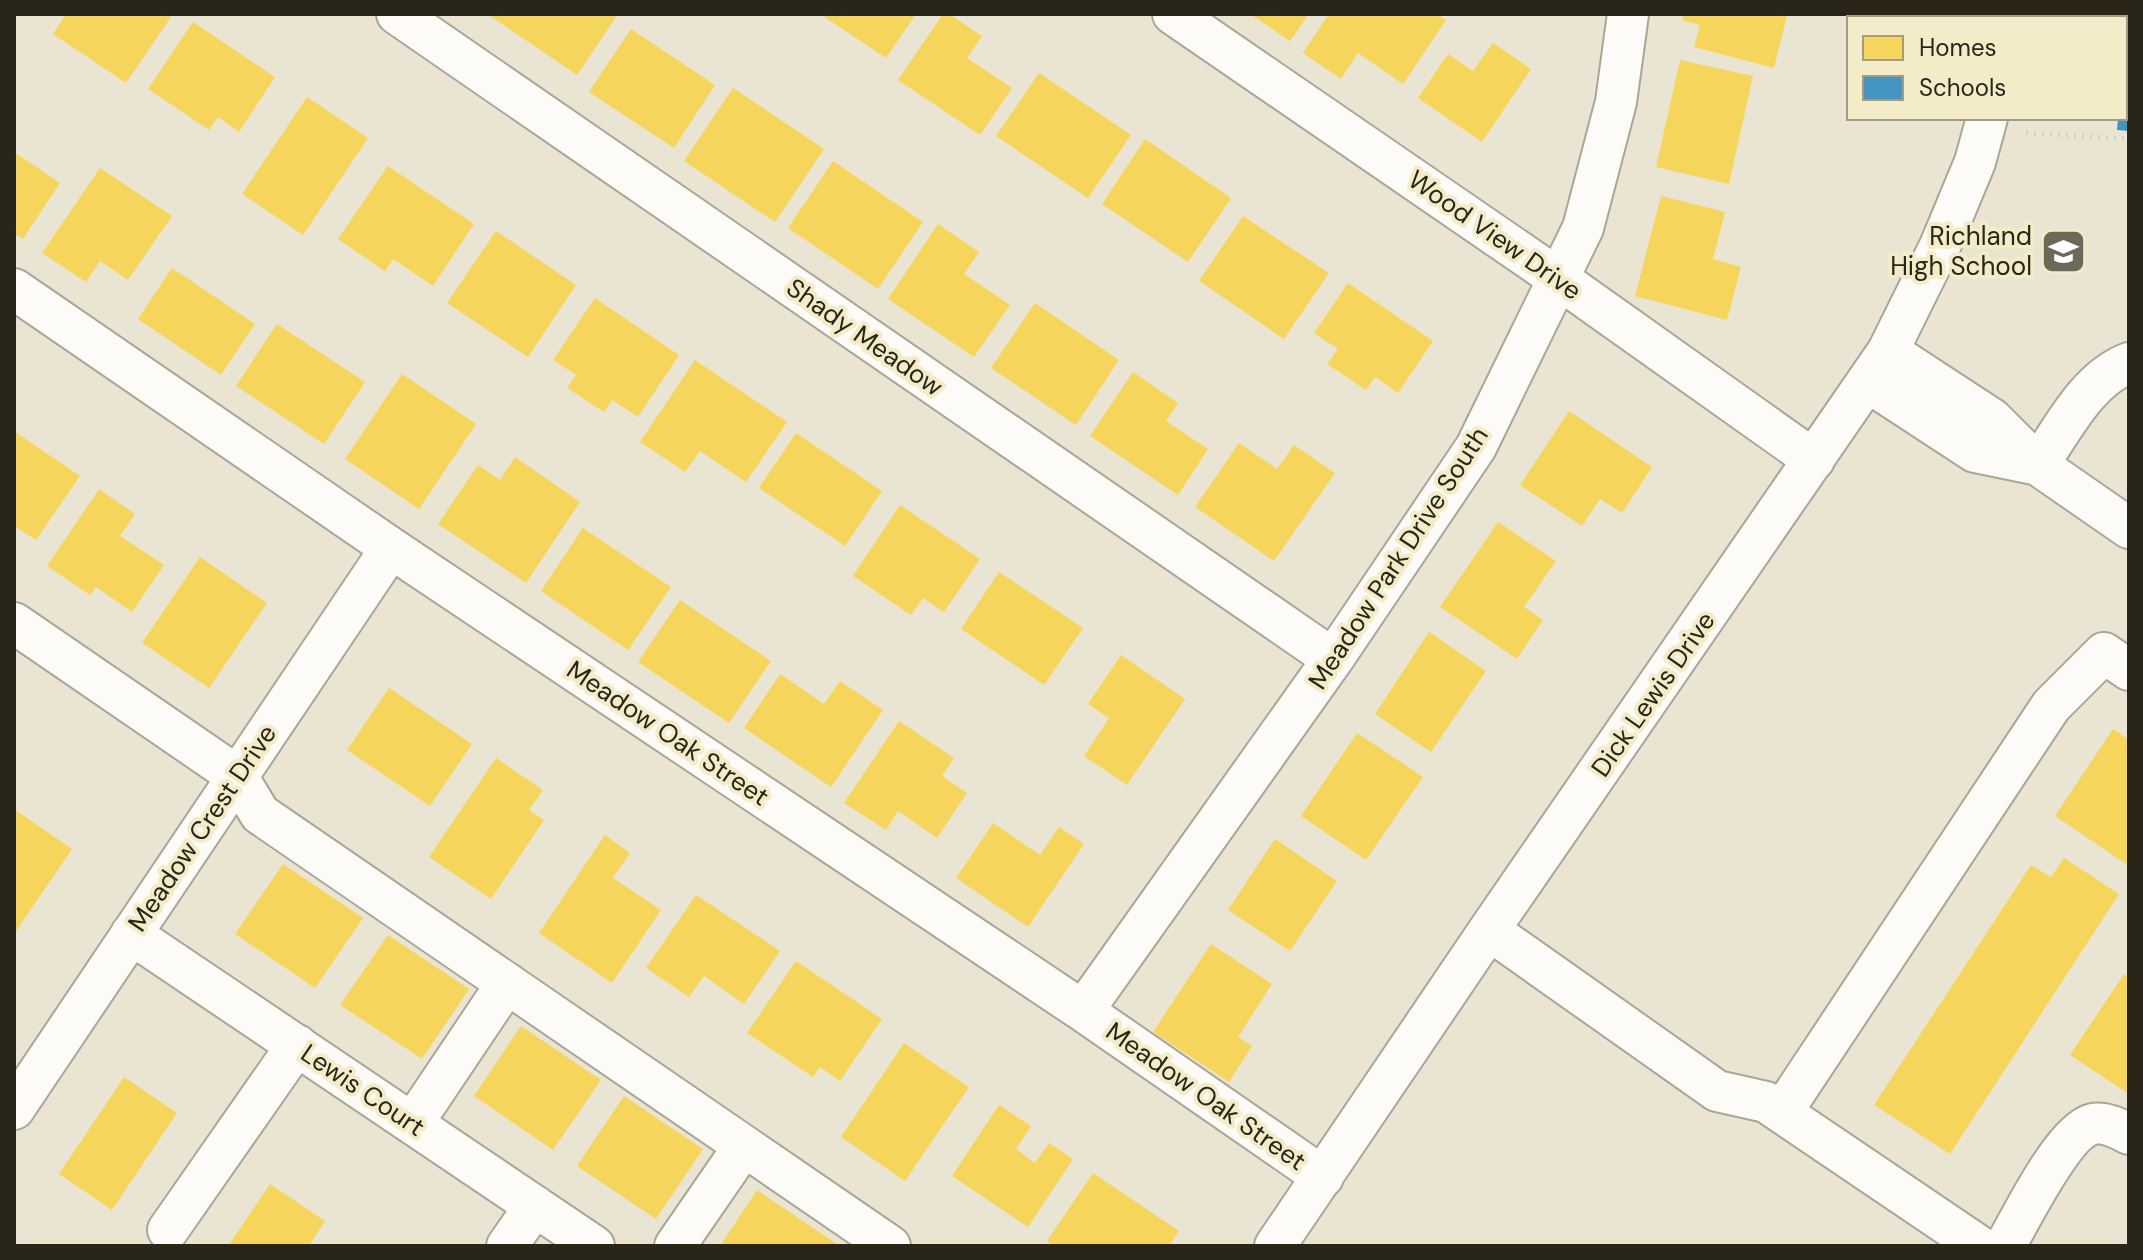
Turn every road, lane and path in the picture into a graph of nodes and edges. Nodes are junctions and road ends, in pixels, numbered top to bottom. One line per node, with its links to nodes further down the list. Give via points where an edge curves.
1 (397, 14): 16 (street, Shady Meadow)
2 (1173, 14): 7 (street, Wood View Drive)
3 (1628, 14): 7 (street, Meadow Park Drive South, via 1616,102 1583,228)
4 (1986, 120): 10 (street, Dick Lewis Drive, via 1940,246)
5 (2026, 133): 6 (path)
6 (2129, 139)
7 (1559, 279): 11 (street, Wood View Drive); 16 (street, Meadow Park Drive South, via 1476,447)
8 (14, 289): 14 (street, Meadow Oak Street)
9 (2129, 363): 12 (street, via 2100,380)
10 (1878, 366): 11 (street, Dick Lewis Drive); 12 (street, via 1975,452)
11 (1814, 460): 19 (street, Dick Lewis Drive)
12 (2038, 465): 13 (street)
13 (2129, 528)
14 (391, 548): 18 (street, Meadow Crest Drive); 22 (street, Meadow Oak Street)
15 (14, 623): 18 (street)
16 (1333, 659): 22 (street, Meadow Park Drive South)
17 (2129, 670): 25 (street, via 2104,653 2051,706)
18 (237, 776): 20 (street, Meadow Crest Drive); 21 (street, via 260,814)
19 (1489, 930): 25 (street, via 1717,1091 1766,1102); 29 (street, Dick Lewis Drive)
20 (131, 934): 23 (street, Lewis Court); 24 (street, Meadow Crest Drive)
21 (507, 983): 26 (street); 28 (street)
22 (1083, 1011): 29 (street, Meadow Oak Street)
23 (297, 1045): 26 (street, Lewis Court); 31 (street)
24 (14, 1109)
25 (1782, 1112): 37 (street)
26 (413, 1123): 30 (street, Lewis Court)
27 (2129, 1134): 38 (street, via 2095,1123 2081,1129 2057,1156)
28 (744, 1146): 34 (street); 35 (street)
29 (1323, 1177): 36 (street, Dick Lewis Drive)
30 (535, 1206): 32 (street); 33 (street, Lewis Court)
31 (168, 1230)
32 (507, 1246)
33 (594, 1246)
34 (675, 1246)
35 (890, 1246)
36 (1275, 1246)
37 (1979, 1246)
38 (2005, 1246)

